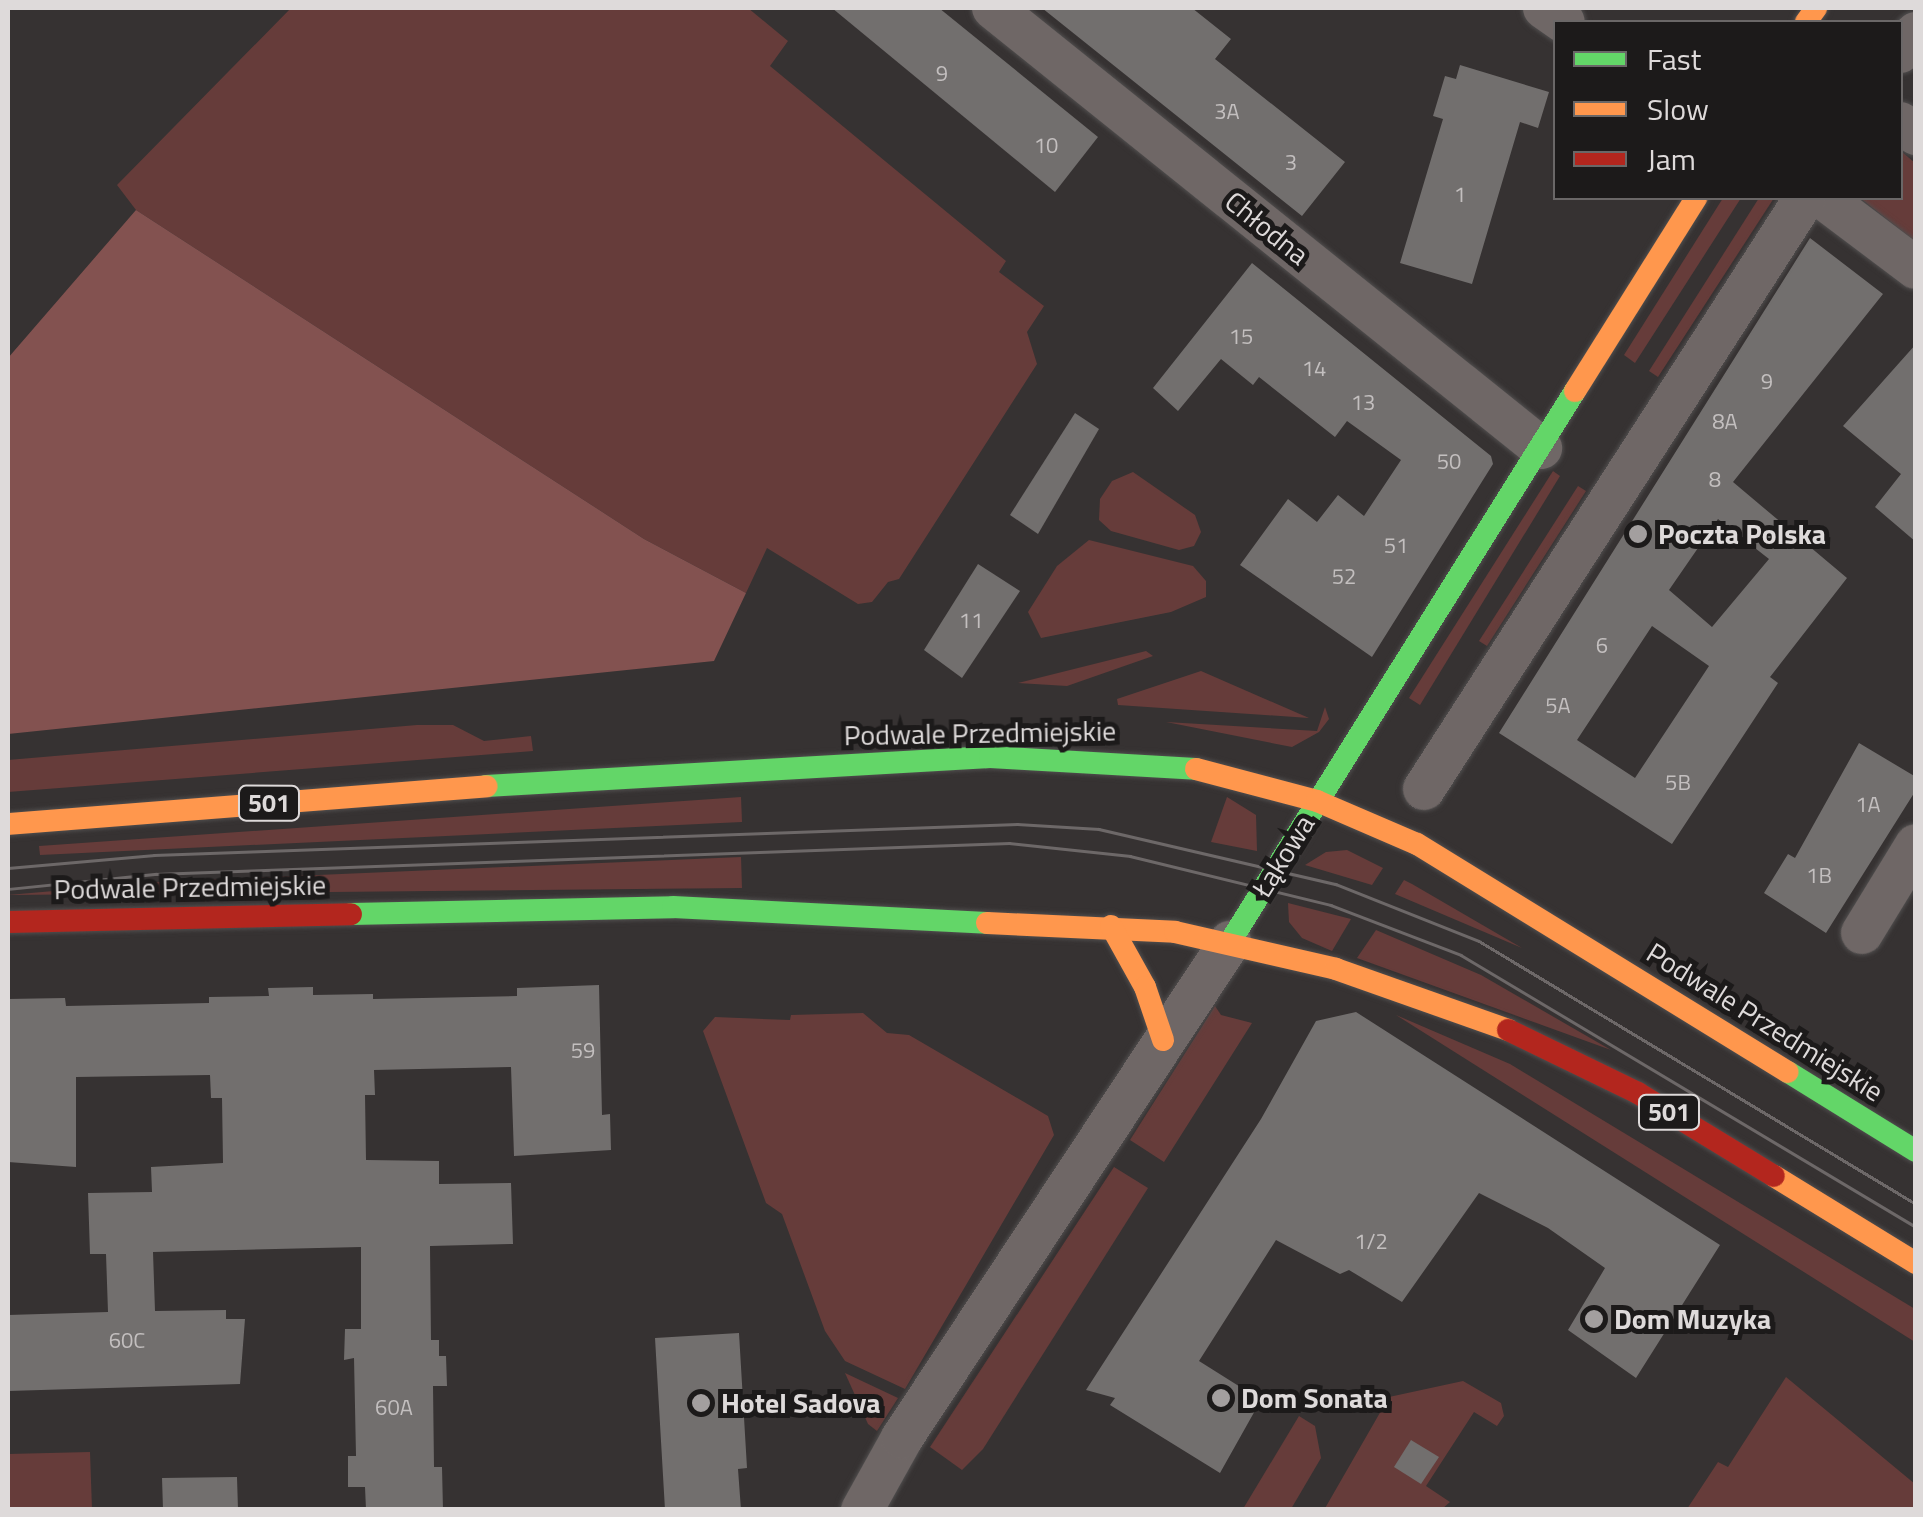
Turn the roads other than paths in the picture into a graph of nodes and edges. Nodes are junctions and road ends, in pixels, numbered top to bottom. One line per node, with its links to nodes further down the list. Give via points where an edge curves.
1 (993, 8): 6 (street, Chłodna)
2 (1695, 200): 6 (main road, Łąkowa)
3 (1804, 200): 7 (street)
4 (1826, 200): 5 (street)
5 (1916, 268)
6 (1541, 448): 8 (main road, Łąkowa)
7 (1424, 789)
8 (1317, 801): 9 (main road, Podwale Przedmiejskie / 501, via 1222,773 1138,761 990,757 549,781); 14 (main road, Łąkowa); 16 (main road, Podwale Przedmiejskie / 501, via 1438,856)
9 (8, 824)
10 (1916, 845): 13 (street)
11 (8, 922): 12 (main road, Podwale Przedmiejskie / 501, via 673,907)
12 (1112, 926): 14 (main road, Podwale Przedmiejskie / 501); 15 (main road, via 1146,987)
13 (1862, 933)
14 (1230, 942): 15 (street, Łąkowa); 17 (main road, Podwale Przedmiejskie / 501, via 1378,981 1545,1046 1638,1093)
15 (1163, 1040): 18 (street, Łąkowa)
16 (1916, 1151)
17 (1916, 1263)
18 (862, 1510)

